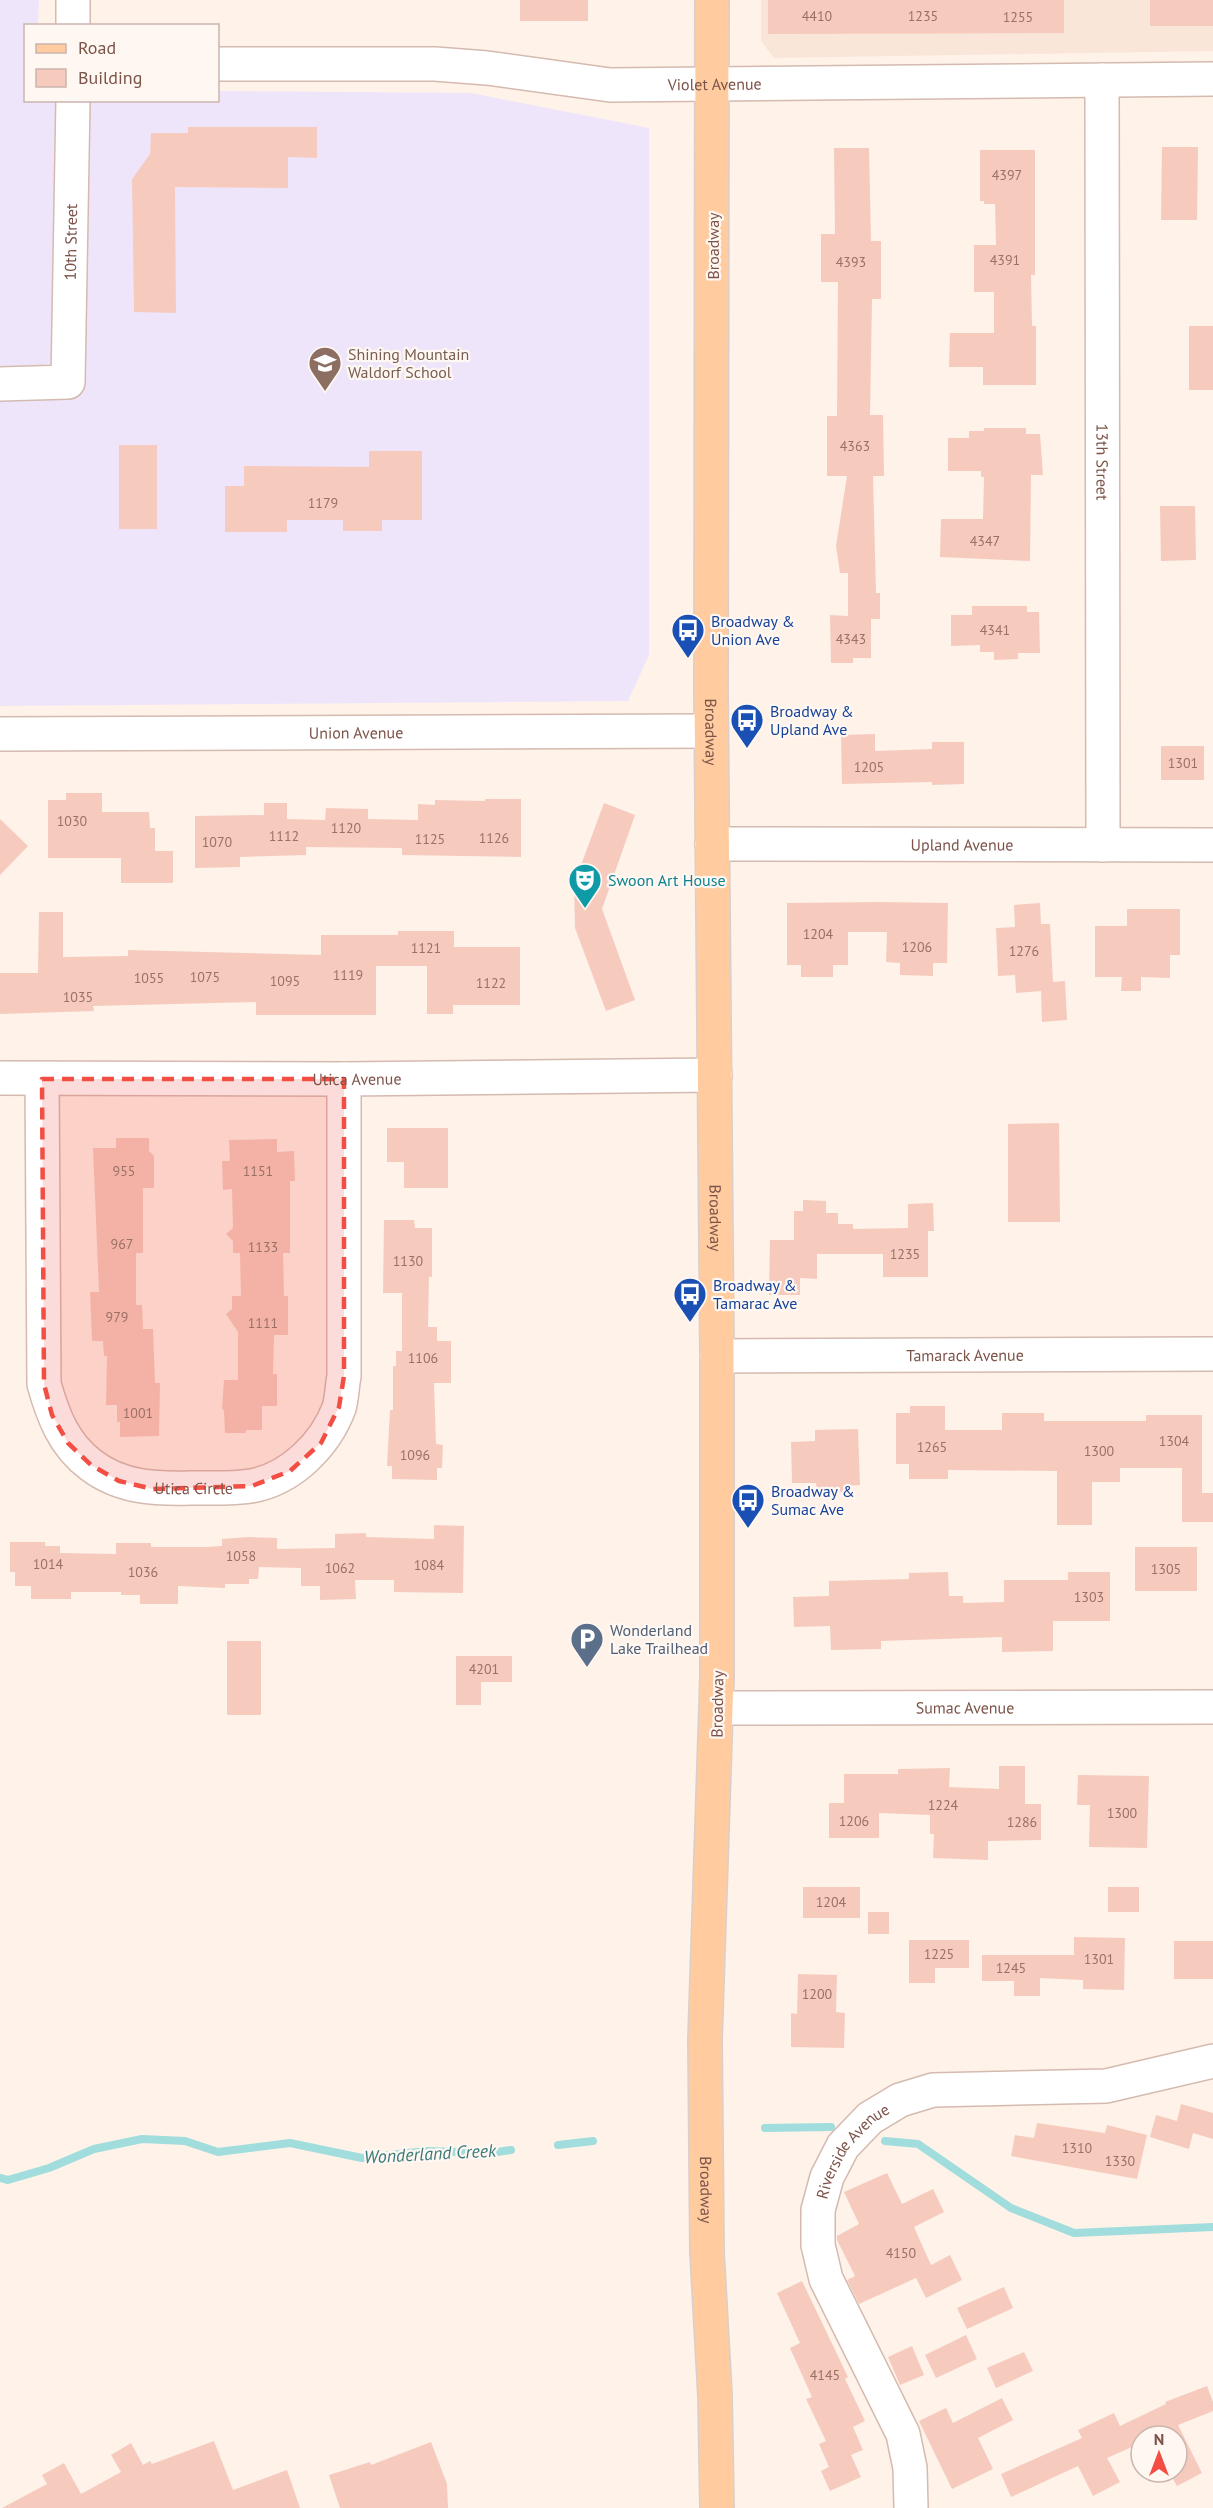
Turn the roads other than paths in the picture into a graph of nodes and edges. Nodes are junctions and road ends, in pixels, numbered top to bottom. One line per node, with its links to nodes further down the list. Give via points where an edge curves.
1 (73, 0): 3 (street)
2 (712, 0): 7 (main road, Broadway)
3 (73, 24)
4 (219, 64): 7 (street, Violet Avenue, via 435,64 610,85)
5 (1213, 79): 6 (street, Violet Avenue)
6 (1101, 80): 7 (street, Violet Avenue); 13 (street, 13th Street)
7 (713, 85): 10 (main road, Broadway)
8 (73, 102): 9 (street, 10th Street, via 68,382)
9 (0, 384)
10 (711, 731): 11 (street, Union Avenue); 12 (main road, Broadway)
11 (0, 734)
12 (712, 844): 13 (street, Upland Avenue); 15 (main road, Broadway)
13 (1104, 845): 14 (street, Upland Avenue)
14 (1213, 845)
15 (715, 1075): 18 (street, Utica Avenue); 20 (main road, Broadway)
16 (0, 1078): 17 (street, Utica Avenue)
17 (42, 1079): 18 (street, Utica Avenue); 18 (street, Utica Circle, via 44,1384 52,1415 68,1443 91,1466 119,1481 153,1489 252,1486 290,1471 321,1443 339,1407 344,1376)
18 (344, 1079)
19 (1213, 1354): 20 (street, Tamarack Avenue)
20 (717, 1356): 22 (main road, Broadway)
21 (1213, 1707): 22 (street, Sumac Avenue)
22 (717, 1708): 24 (main road, Broadway, via 705,2040 707,2252)
23 (1213, 2061): 25 (street, Riverside Avenue, via 1106,2086 933,2090 900,2100 870,2118 843,2146 827,2177 820,2202 818,2246 826,2279 903,2434 910,2468)
24 (717, 2508)
25 (911, 2508)

